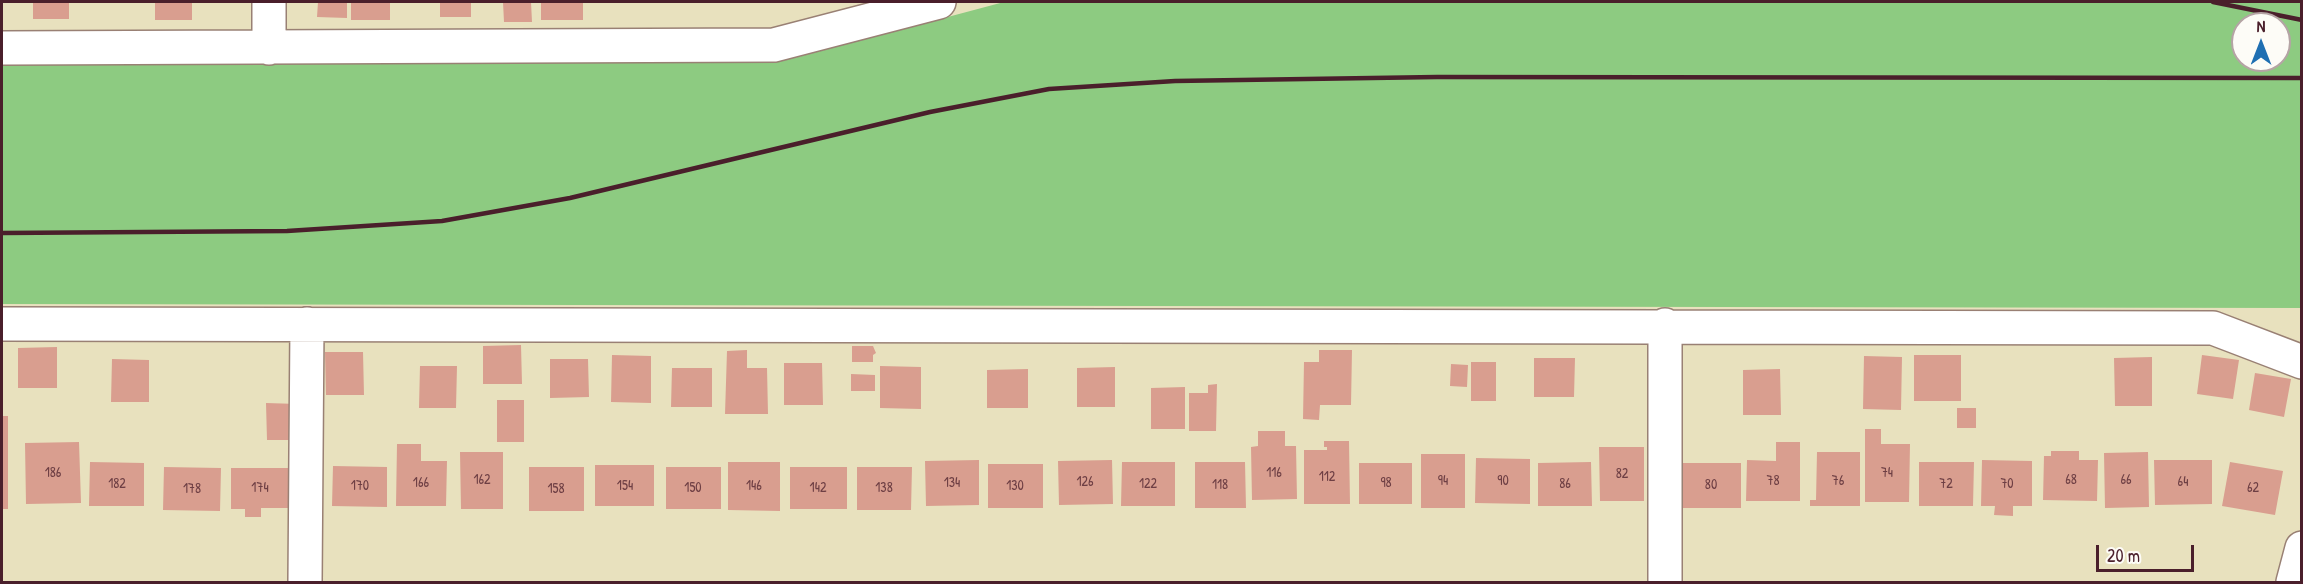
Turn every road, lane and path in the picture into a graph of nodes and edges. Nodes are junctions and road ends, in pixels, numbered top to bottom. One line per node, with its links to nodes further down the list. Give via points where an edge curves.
1 (269, 2): 4 (lane)
2 (939, 2): 4 (lane, via 774,45)
3 (2, 48): 4 (lane)
4 (269, 48)
5 (2, 324): 6 (lane)
6 (307, 324): 7 (lane); 10 (lane)
7 (1665, 325): 8 (lane, via 2213,328); 11 (lane)
8 (2301, 362)
9 (2301, 548): 12 (lane)
10 (305, 582)
11 (1665, 582)
12 (2293, 582)

